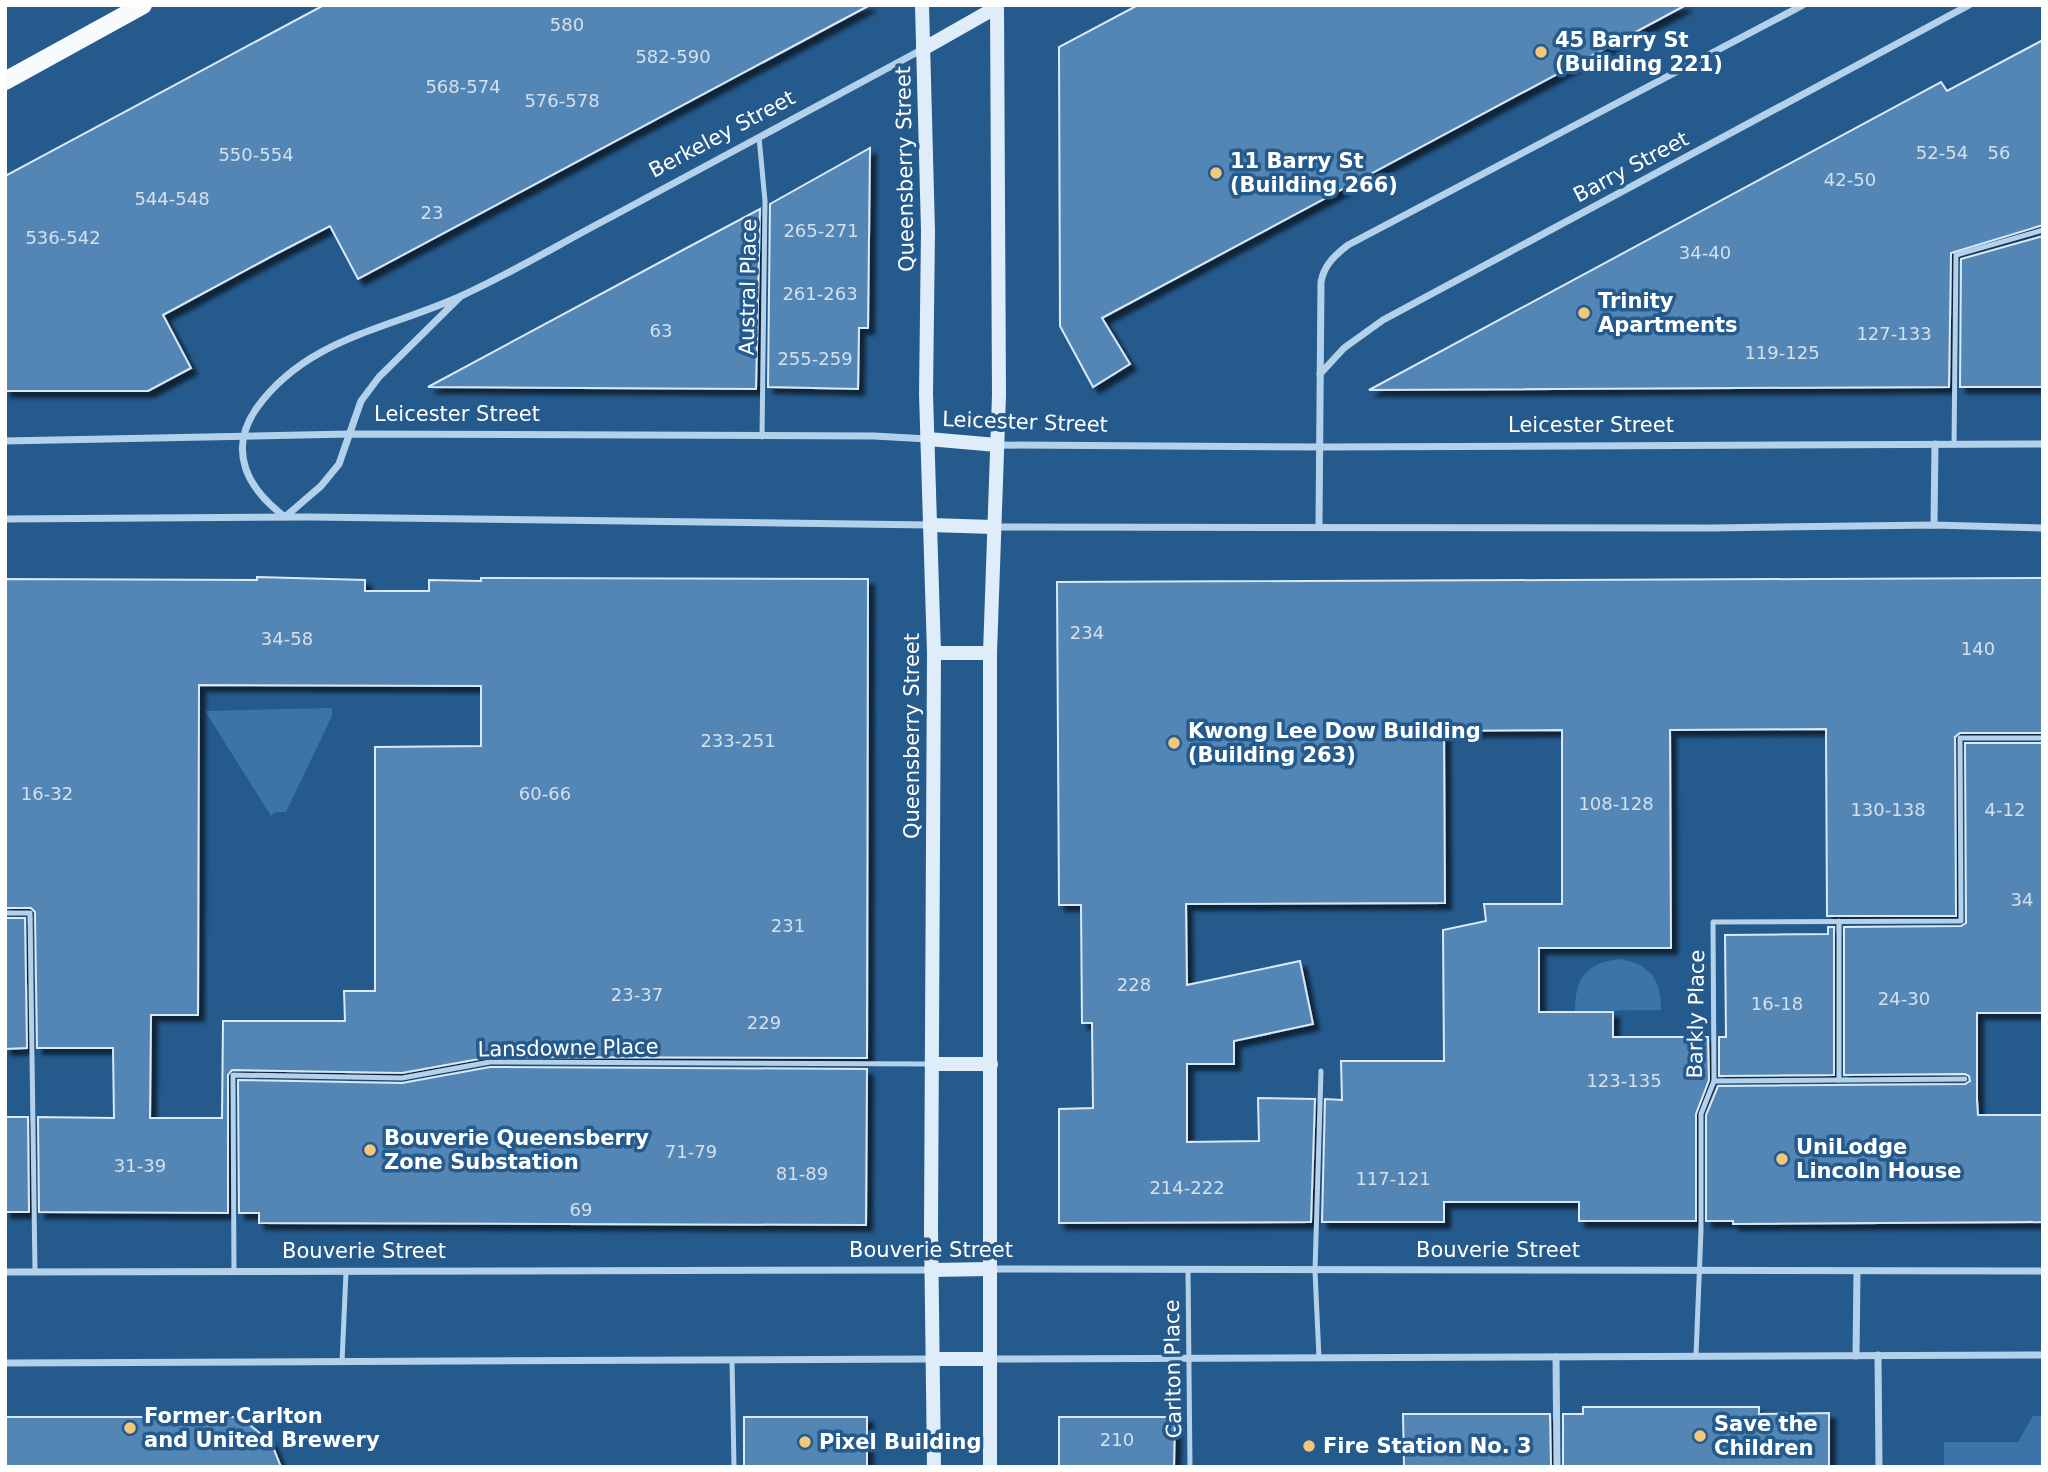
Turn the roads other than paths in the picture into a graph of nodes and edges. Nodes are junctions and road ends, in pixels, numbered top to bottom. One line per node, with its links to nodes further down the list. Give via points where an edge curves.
1 (143, 5): 7 (main road)
2 (922, 5): 6 (main road, Queensberry Street)
3 (1802, 5): 11 (street, via 1341,251 1326,267 1321,282)
4 (1969, 5): 11 (street, Barry Street, via 1383,320 1354,340)
5 (998, 6): 6 (main road, Berkeley Street); 19 (main road)
6 (923, 49): 8 (street, Berkeley Street); 15 (main road, Queensberry Street)
7 (5, 81)
8 (760, 137): 10 (street, Berkeley Street); 14 (lane, Austral Place, via 765,201)
9 (2043, 230): 20 (lane, via 1956,255)
10 (461, 296): 12 (street, Berkeley Street, via 379,377 361,401); 13 (street, Berkeley Street, via 313,355 255,410)
11 (1320, 375): 21 (street)
12 (350, 434): 13 (street, Leicester Street); 14 (street, Leicester Street); 22 (street, Berkeley Street, via 331,475)
13 (243, 436): 16 (street, Leicester Street); 22 (street, via 243,458 253,486)
14 (762, 437): 15 (street, Leicester Street)
15 (928, 439): 19 (main road, Leicester Street); 24 (main road, Queensberry Street)
16 (5, 441)
17 (1935, 444): 20 (street, Leicester Street); 21 (street, Leicester Street); 26 (street)
18 (2043, 444): 20 (street, Leicester Street)
19 (998, 445): 21 (street, Leicester Street); 27 (main road)
20 (1954, 445)
21 (1320, 447): 25 (street)
22 (285, 517): 23 (street); 24 (street)
23 (5, 520)
24 (931, 525): 27 (main road); 29 (main road, Queensberry Street)
25 (1319, 525): 26 (street); 27 (street)
26 (1934, 525): 28 (street)
27 (993, 527): 30 (main road)
28 (2043, 528)
29 (934, 653): 30 (main road); 34 (main road, Queensberry Street)
30 (990, 653): 35 (main road)
31 (2043, 738): 33 (lane, Barkly Place, via 1960,738 1961,921)
32 (5, 914): 47 (lane, via 30,914)
33 (1839, 921): 38 (lane); 39 (lane, Barkly Place, via 1713,922)
34 (933, 1063): 35 (main road); 41 (main road, Queensberry Street); 48 (lane, Lansdowne Place, via 490,1062 402,1078 233,1075)
35 (991, 1065): 40 (main road)
36 (1321, 1071): 43 (lane)
37 (1965, 1079): 38 (lane, Barkly Place)
38 (1839, 1080): 39 (lane, Barkly Place)
39 (1714, 1081): 44 (lane, Barkly Place, via 1701,1114)
40 (989, 1269): 41 (main road, Bouverie Street); 42 (street, Bouverie Street); 59 (main road)
41 (931, 1270): 49 (street, Bouverie Street); 58 (main road, Queensberry Street)
42 (1188, 1271): 43 (street, Bouverie Street); 56 (lane, Carlton Place)
43 (1315, 1271): 44 (street, Bouverie Street); 57 (lane)
44 (1699, 1271): 50 (street, Bouverie Street); 53 (lane, Barkly Place)
45 (2043, 1271): 50 (street, Bouverie Street)
46 (5, 1272): 47 (street, Bouverie Street)
47 (35, 1272): 48 (street, Bouverie Street)
48 (234, 1272): 49 (street, Bouverie Street)
49 (346, 1272): 61 (lane)
50 (1857, 1272): 54 (street)
51 (1878, 1355): 52 (street); 54 (street); 68 (street)
52 (2043, 1355)
53 (1696, 1356): 54 (street); 55 (street)
54 (1856, 1356)
55 (1556, 1357): 57 (street); 67 (street)
56 (1188, 1358): 57 (street); 59 (street); 66 (lane, Carlton Place)
57 (1319, 1358)
58 (932, 1359): 59 (main road); 60 (street); 64 (main road, Queensberry Street)
59 (989, 1359): 65 (main road)
60 (732, 1360): 61 (street); 63 (lane)
61 (342, 1362): 62 (street)
62 (5, 1363)
63 (734, 1467)
64 (934, 1467)
65 (990, 1467)
66 (1190, 1467)
67 (1557, 1467)
68 (1878, 1467)

